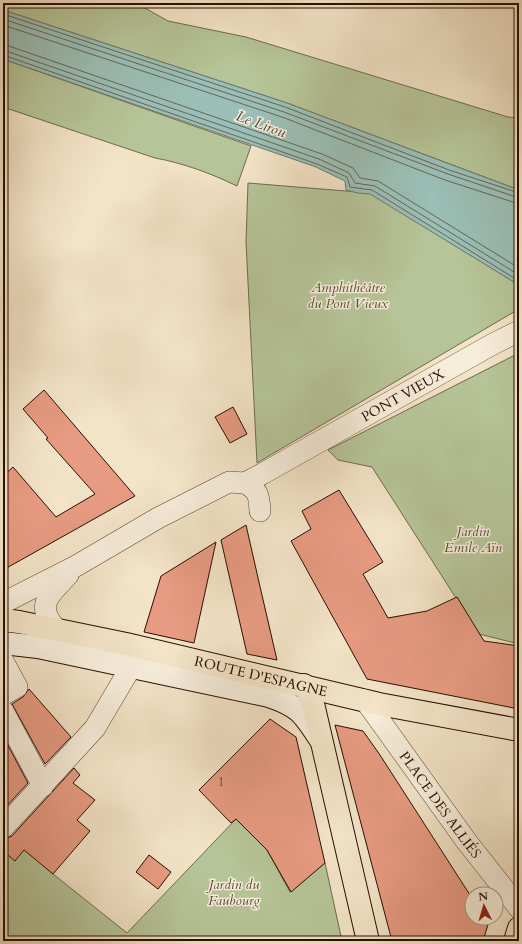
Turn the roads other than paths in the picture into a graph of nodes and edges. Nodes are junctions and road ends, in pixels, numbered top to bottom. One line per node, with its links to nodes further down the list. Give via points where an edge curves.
1 (519, 331): 2 (street, PONT VIEUX)
2 (244, 483): 3 (street, via 254,488 259,496); 4 (street, via 229,482 158,518)
3 (260, 511)
4 (76, 566): 5 (street); 7 (street, via 46,601 47,619)
5 (3, 603)
6 (3, 620): 7 (main road, ROUTE D'ESPAGNE)
7 (56, 629): 11 (main road, ROUTE D'ESPAGNE)
8 (3, 643): 10 (main road, ROUTE D'ESPAGNE, via 38,647)
9 (3, 661): 12 (street, via 17,687)
10 (132, 667): 16 (main road, ROUTE D'ESPAGNE, via 269,696 289,703 304,715); 17 (street, via 95,728)
11 (304, 685): 13 (main road, ROUTE D'ESPAGNE); 16 (main road, via 310,696)
12 (3, 695)
13 (364, 700): 15 (main road, ROUTE D'ESPAGNE); 19 (street, PLACE DES ALLIÉS, via 467,842)
14 (3, 711): 17 (street)
15 (519, 730)
16 (320, 739): 21 (main road)
17 (43, 786): 18 (street)
18 (3, 828)
19 (519, 908)
20 (519, 928): 22 (main road)
21 (368, 941)
22 (515, 941)

